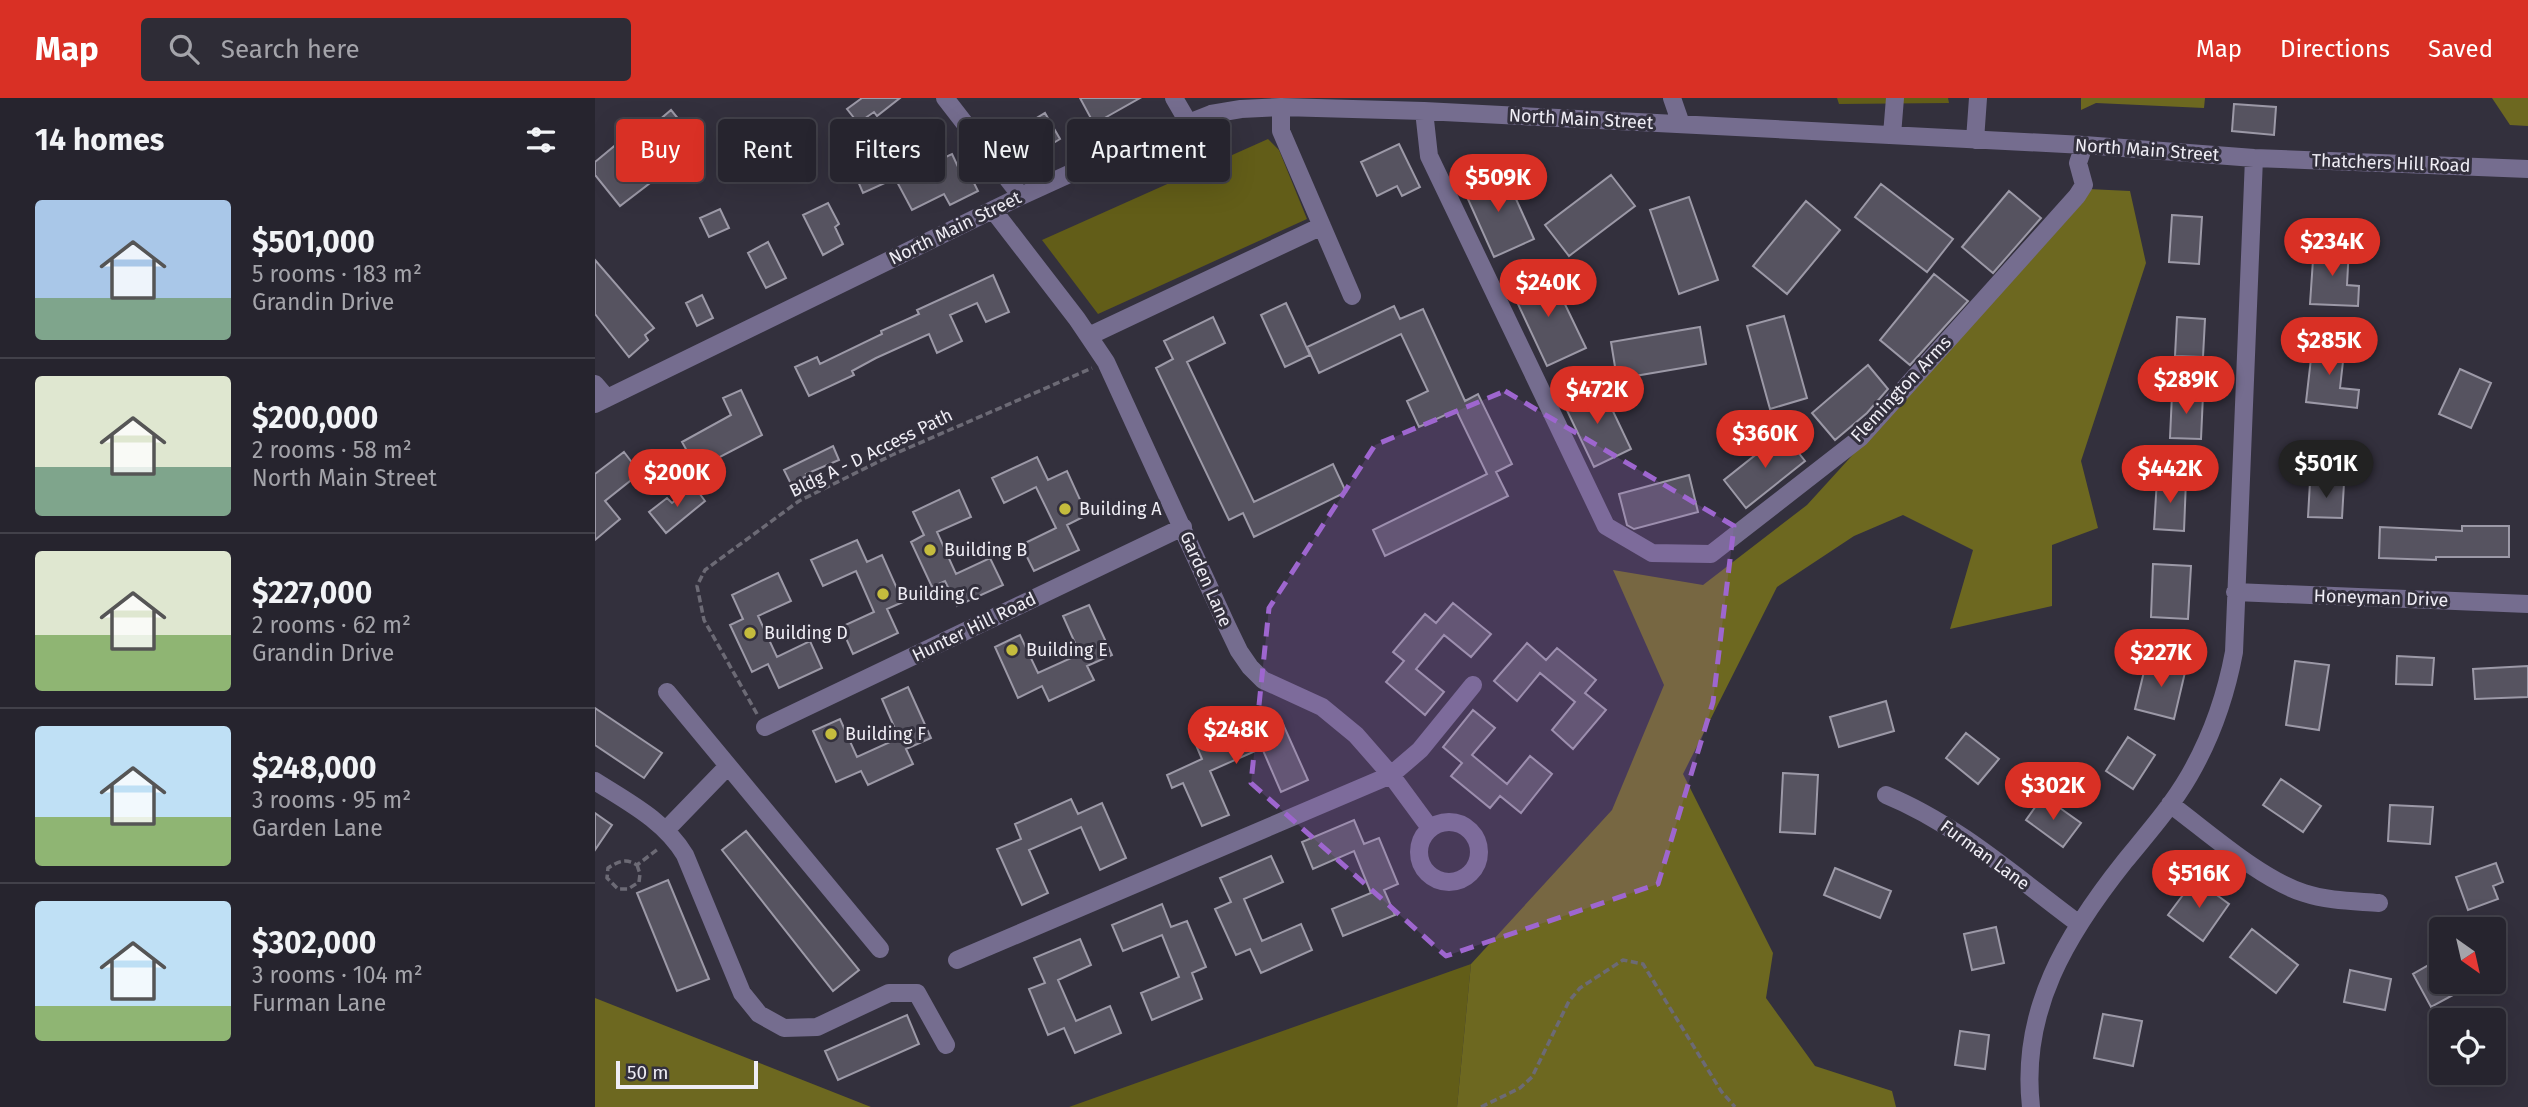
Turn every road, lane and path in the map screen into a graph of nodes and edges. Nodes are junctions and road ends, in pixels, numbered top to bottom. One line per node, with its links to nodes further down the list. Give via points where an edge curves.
1 (945, 98): 17 (street)
2 (1174, 98): 8 (street)
3 (1672, 98): 10 (street)
4 (1895, 98): 11 (street)
5 (1978, 98): 12 (street)
6 (1281, 107): 7 (street, North Main Street); 9 (street, North Main Street, via 1221,112); 19 (street, via 1281,131)
7 (1424, 111): 10 (street, North Main Street); 13 (street, Flemington Arms, via 1429,156 1607,526 1652,553 1711,554 1860,438 2077,196 2084,185 2078,163)
8 (1186, 119)
9 (1198, 119)
10 (1681, 124): 11 (street, North Main Street)
11 (1892, 135): 12 (street, North Main Street)
12 (1975, 140): 13 (street, North Main Street)
13 (2084, 145): 14 (street, North Main Street)
14 (2253, 158): 15 (street, Thatchers Hill Road); 26 (street)
15 (2528, 169)
16 (1067, 176): 17 (street, North Main Street)
17 (1021, 196): 18 (street, North Main Street)
18 (993, 210): 21 (street, Garden Lane); 24 (street, North Main Street)
19 (1322, 226): 20 (street); 21 (street)
20 (1352, 296)
21 (1089, 335): 22 (street, Garden Lane)
22 (1106, 362): 25 (street, Garden Lane); 30 (path, Bldg A - D Access Path, via 892,455 799,501 705,570 698,586 704,620)
23 (595, 384): 24 (street)
24 (601, 401)
25 (1183, 527): 30 (street, Hunter Hill Road); 32 (street, Garden Lane, via 1250,667 1280,690 1339,719)
26 (2235, 592): 27 (street, Honeyman Drive); 35 (street, via 2234,652 2228,683 2189,776)
27 (2528, 604)
28 (1472, 684): 32 (street, via 1420,750)
29 (667, 692): 31 (street)
30 (765, 727)
31 (728, 766): 37 (street); 41 (street)
32 (1391, 775): 36 (street, Garden Lane); 42 (street)
33 (595, 781): 37 (street)
34 (1886, 795): 40 (street, Furman Lane, via 1946,825)
35 (2170, 804): 39 (street, via 2284,884 2315,895); 40 (street)
36 (1430, 828)
37 (667, 836): 38 (path); 43 (street, via 685,855 742,993 759,1014 784,1028 817,1027 889,993 917,993)
38 (637, 865): 38 (path, via 619,861 608,867 607,878 618,889 628,889 639,882)
39 (2379, 903)
40 (2079, 924): 46 (street, via 2059,957 2034,1028)
41 (880, 949)
42 (957, 960)
43 (946, 1045)
44 (1481, 1107): 45 (path, via 1532,1077 1569,1001 1580,988 1623,960 1643,964)
45 (1735, 1107)
46 (2031, 1107)

